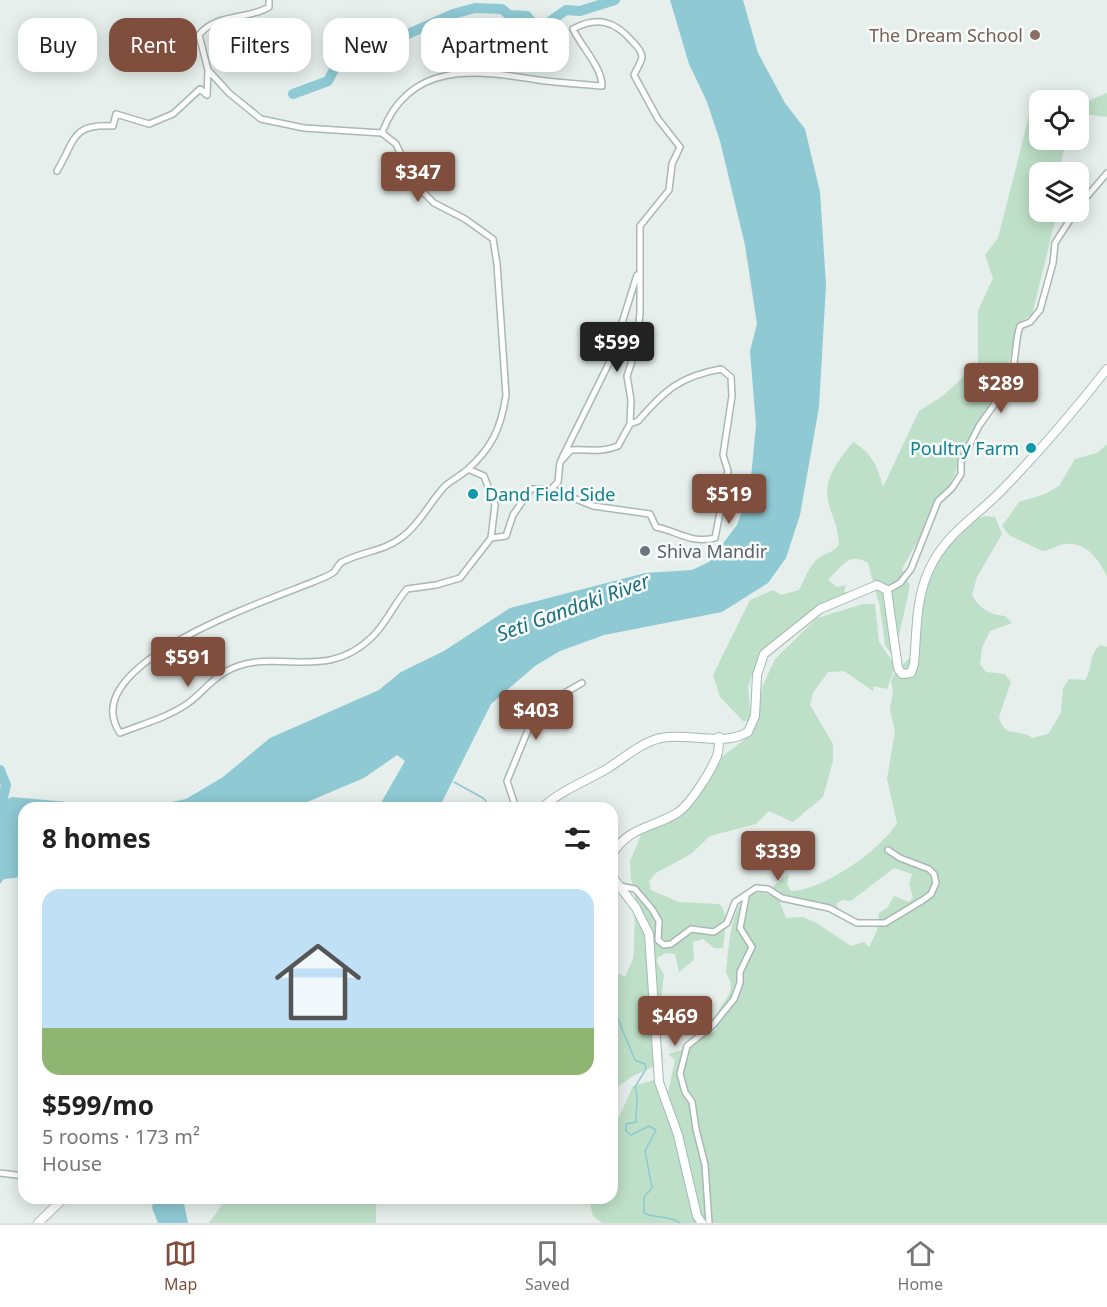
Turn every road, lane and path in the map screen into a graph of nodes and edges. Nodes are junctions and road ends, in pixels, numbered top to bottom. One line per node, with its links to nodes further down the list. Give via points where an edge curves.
1 (269, 0): 2 (street, via 269,7 260,13 206,25 199,34)
2 (208, 70): 3 (street, via 261,119 304,128); 4 (street, via 207,95 200,89 173,114 149,124 116,114 113,126 92,125 78,131)
3 (382, 133): 8 (street, via 405,96 460,71 602,86 602,76 573,29 584,23 608,21 621,27 640,50 642,58 634,75 637,82 680,147 672,164 669,190 640,226); 12 (street, via 396,144 415,184 434,203 492,239 506,395 500,430)
4 (57, 171)
5 (1107, 173): 6 (street)
6 (1089, 194)
7 (1069, 222): 15 (street, via 1055,243 1040,310 1030,322 1020,326 1016,336 1015,360 1006,386 985,413 961,462 961,474 938,501 906,577)
8 (639, 270): 10 (street, via 637,337 627,376); 11 (street, via 610,361)
9 (1107, 369): 15 (main road, via 1004,488 944,544 923,587 914,635 914,664 908,674 902,674 898,668)
10 (630, 424): 11 (street, via 618,446 602,452 571,450); 13 (street, via 638,421 673,384 721,369 731,377 723,455 728,471 715,538 700,542 656,527 650,514 593,506)
11 (560, 462): 13 (street, via 558,482)
12 (468, 469): 14 (street, via 484,476 495,505); 14 (street, via 446,486 402,538 365,556 341,562 332,573 279,593 164,647 130,675 111,705 112,720 120,733 166,717 226,671 261,662 325,663 350,653 373,636 407,589 460,578)
13 (551, 489): 14 (street, via 531,489 513,515 506,536)
14 (491, 538)
15 (887, 590): 17 (main road, via 877,585 830,604 769,650 758,667 751,728 743,735)
16 (582, 683): 18 (street, via 524,720 528,730 507,780)
17 (719, 737): 19 (main road, via 652,741); 20 (main road, via 718,755 678,813 632,832)
18 (514, 802)
19 (549, 802)
20 (618, 844)
21 (888, 850): 24 (street, via 929,869 936,883 931,894 885,923 857,923 829,908 782,898 768,889 756,888)
22 (618, 882): 23 (main road)
23 (620, 886): 24 (street, via 635,889 652,909 659,921 658,940 664,945 691,929 714,932 727,923 735,902 743,895); 29 (main road, via 649,934 659,1082)
24 (746, 897): 30 (street, via 740,928 752,946 740,972 740,983 734,999 713,1025 687,1046 680,1074 692,1102 705,1165)
25 (0, 1173): 26 (street)
26 (18, 1175)
27 (58, 1204): 28 (main road)
28 (38, 1223)
29 (702, 1223)
30 (709, 1223)

